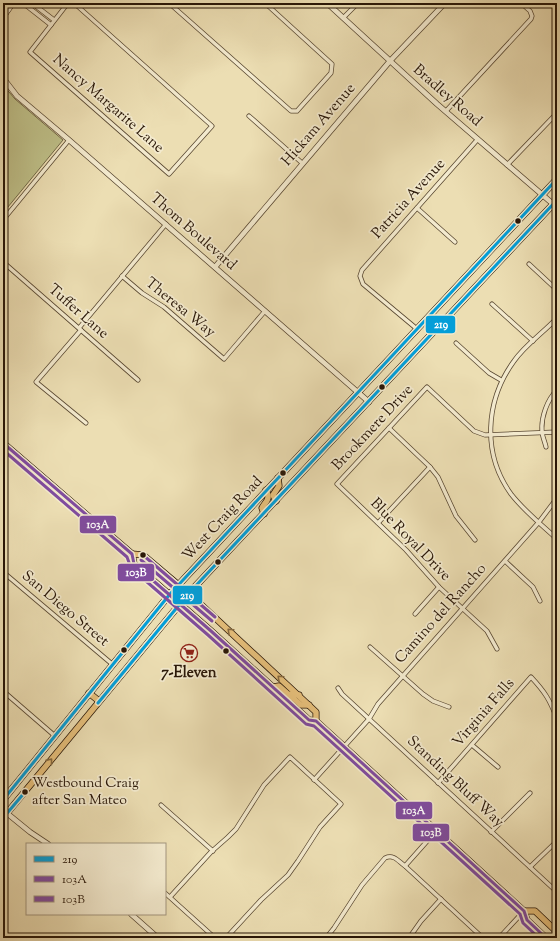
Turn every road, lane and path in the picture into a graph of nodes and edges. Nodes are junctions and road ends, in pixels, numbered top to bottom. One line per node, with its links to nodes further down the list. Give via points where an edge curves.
1 (13, 3): 12 (main road)
2 (23, 3): 15 (street)
3 (32, 3): 14 (street)
4 (68, 3): 14 (street)
5 (74, 3): 15 (street, Nancy Margarite Lane, via 212,126 169,174 30,52)
6 (168, 3): 7 (street, via 291,111 297,111 331,74 332,64)
7 (265, 3)
8 (327, 3): 13 (street, Bradley Road)
9 (358, 3): 13 (street)
10 (445, 3): 16 (street, Hickam Avenue)
11 (521, 3): 18 (street, via 530,11 531,20)
12 (3, 17)
13 (344, 18): 16 (street, Bradley Road)
14 (54, 20): 15 (street)
15 (51, 25)
16 (390, 62): 18 (street, Bradley Road); 23 (street, Hickam Avenue)
17 (3, 78): 22 (street, Thom Boulevard, via 17,96)
18 (446, 111): 21 (street, Bradley Road)
19 (557, 113): 24 (street)
20 (249, 116): 23 (street)
21 (478, 139): 24 (street, Bradley Road); 28 (street, Patricia Avenue)
22 (69, 140): 29 (street); 30 (street, Thom Boulevard)
23 (302, 163): 34 (street, Hickam Avenue)
24 (507, 165): 26 (street, Bradley Road)
25 (557, 179): 26 (main road, West Craig Road)
26 (542, 194): 27 (street, Bradley Road); 41 (main road, West Craig Road)
27 (555, 202): 48 (main road, West Craig Road)
28 (417, 208): 31 (street); 41 (street, Patricia Avenue, via 362,270 360,276 363,284)
29 (3, 220)
30 (166, 224): 34 (street, Thom Boulevard); 35 (street)
31 (455, 242)
32 (3, 262): 40 (street, Tuffer Lane)
33 (529, 264): 36 (street)
34 (215, 267): 38 (street, Thom Boulevard)
35 (122, 276): 38 (street, Theresa Way, via 164,307 224,359); 40 (street)
36 (557, 290)
37 (492, 304): 42 (street)
38 (265, 311): 47 (street, Thom Boulevard)
39 (557, 318): 42 (street)
40 (80, 329): 44 (street, Tuffer Lane); 49 (street, via 36,382)
41 (416, 329): 47 (main road, West Craig Road)
42 (533, 341): 45 (street, via 521,352)
43 (456, 343): 45 (street, via 489,373)
44 (138, 380)
45 (501, 380): 53 (street, via 492,406)
46 (557, 390): 51 (street, via 546,406)
47 (358, 392): 48 (street, Thom Boulevard); 57 (main road, West Craig Road)
48 (369, 402): 61 (main road, West Craig Road)
49 (86, 423)
50 (389, 428): 53 (street, Brookmere Drive, via 427,388 474,430); 56 (street); 58 (street, Brookmere Drive)
51 (542, 432): 52 (street); 53 (street); 55 (street)
52 (557, 432)
53 (490, 435): 63 (street, via 500,475 512,494)
54 (3, 443): 67 (main road)
55 (546, 447)
56 (430, 467): 64 (street); 66 (street, via 438,477 456,516)
57 (278, 478): 59 (main road, West Craig Road); 61 (main road, via 278,486 273,495)
58 (337, 484): 64 (street, Blue Royal Drive)
59 (266, 490): 62 (main road, via 269,495 262,508); 70 (main road, West Craig Road)
60 (557, 498): 63 (street, Camino del Rancho)
61 (276, 501): 62 (main road, West Craig Road)
62 (264, 514): 73 (main road, West Craig Road)
63 (539, 522): 65 (street); 68 (street, Camino del Rancho)
64 (378, 523): 71 (street, Blue Royal Drive)
65 (557, 539)
66 (475, 540)
67 (132, 554): 70 (main road, via 143,555); 72 (main road, via 134,564)
68 (505, 561): 74 (street, via 532,587); 76 (street, Camino del Rancho)
69 (3, 572): 80 (street, San Diego Street)
70 (179, 584): 72 (main road, West Craig Road); 73 (main road)
71 (439, 587): 76 (street, Blue Royal Drive); 77 (street)
72 (170, 594): 75 (main road); 80 (main road, West Craig Road)
73 (189, 594): 75 (main road, West Craig Road); 86 (main road, one-way to 73)
74 (540, 600)
75 (180, 604): 82 (main road); 88 (main road, West Craig Road)
76 (462, 609): 79 (street, Blue Royal Drive, via 487,631); 81 (street, Camino del Rancho)
77 (415, 614)
78 (370, 647): 81 (street)
79 (497, 649)
80 (112, 664): 85 (main road, West Craig Road)
81 (402, 676): 90 (street, via 433,701); 91 (street, Camino del Rancho)
82 (273, 687): 86 (main road, via 279,686 288,694); 87 (main road)
83 (338, 688): 91 (street, Standing Bluff Way)
84 (3, 691): 94 (street)
85 (89, 693): 88 (main road); 94 (main road, West Craig Road)
86 (299, 696): 89 (main road)
87 (283, 697): 89 (main road, via 293,698 302,706); 93 (main road, via 309,720)
88 (99, 701): 103 (main road, West Craig Road, one-way to 88)
89 (309, 705): 93 (main road, via 316,712)
90 (448, 707)
91 (369, 719): 96 (street, Camino del Rancho); 99 (street, Standing Bluff Way)
92 (557, 719): 95 (street, Virginia Falls, via 545,693 531,677)
93 (316, 721): 96 (main road)
94 (55, 736): 101 (main road, West Craig Road)
95 (472, 745): 97 (street); 99 (street, Virginia Falls)
96 (344, 746): 98 (street, Camino del Rancho); 105 (main road)
97 (498, 768)
98 (314, 780): 109 (street, via 290,757 264,785 236,829); 121 (street, via 341,804 320,827 288,875)
99 (438, 783): 106 (street, Standing Bluff Way)
100 (530, 793): 106 (street)
101 (3, 800)
102 (161, 805): 109 (street)
103 (5, 811): 104 (main road, West Craig Road); 108 (street)
104 (3, 818)
105 (438, 830): 110 (street); 116 (main road)
106 (491, 832): 111 (street, Standing Bluff Way)
107 (557, 841): 111 (street)
108 (46, 843)
109 (213, 850): 114 (street)
110 (405, 866): 115 (street); 122 (street, via 394,857 385,858 362,885)
111 (530, 867): 112 (street, Standing Bluff Way)
112 (557, 892)
113 (166, 894): 114 (street)
114 (170, 897): 120 (street)
115 (440, 899): 123 (street); 124 (street)
116 (524, 911): 118 (main road, via 534,911); 125 (street); 126 (main road, via 527,920)
117 (132, 915): 119 (street)
118 (557, 932)
119 (158, 938)
120 (215, 938)
121 (226, 938)
122 (326, 938)
123 (409, 938)
124 (483, 938)
125 (499, 938)
126 (546, 938)

